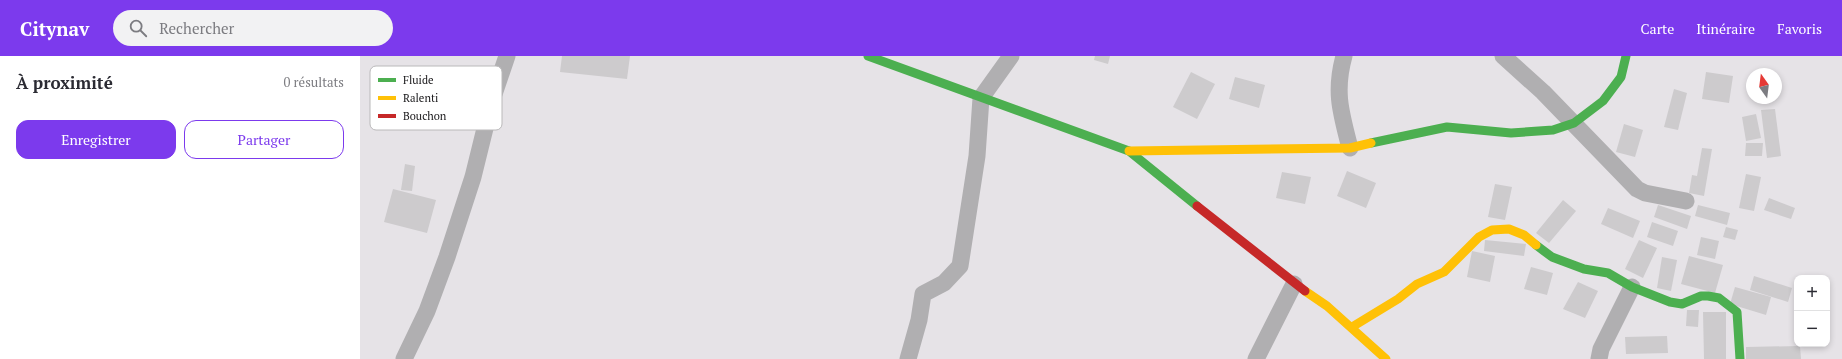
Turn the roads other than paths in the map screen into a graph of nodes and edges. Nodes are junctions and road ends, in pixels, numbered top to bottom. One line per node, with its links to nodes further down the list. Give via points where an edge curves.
1 (507, 56): 7 (street)
2 (868, 56): 8 (street)
3 (1011, 56): 8 (street)
4 (1344, 56): 11 (street, via 1339,75 1338,101)
5 (1503, 56): 9 (street)
6 (1626, 56): 9 (street, via 1621,77 1603,101)
7 (502, 71)
8 (981, 98): 12 (street); 18 (street, via 977,156 960,266 944,283 923,294)
9 (1574, 123): 11 (street, via 1553,130 1511,133 1447,127); 13 (street, via 1637,189)
10 (485, 130): 17 (street, via 473,177 447,257 427,311)
11 (1350, 148): 12 (street)
12 (1129, 151): 14 (street)
13 (1686, 201)
14 (1294, 284): 16 (street); 19 (street)
15 (1632, 287): 16 (street, via 1608,273 1584,269 1552,257 1524,235 1509,229 1492,230 1479,238 1444,272 1417,284 1398,299); 21 (street, via 1601,349); 22 (street, via 1682,304 1701,296 1719,298 1737,312)
16 (1352, 327): 20 (street)
17 (404, 359)
18 (908, 359)
19 (1256, 359)
20 (1386, 359)
21 (1599, 359)
22 (1740, 359)

